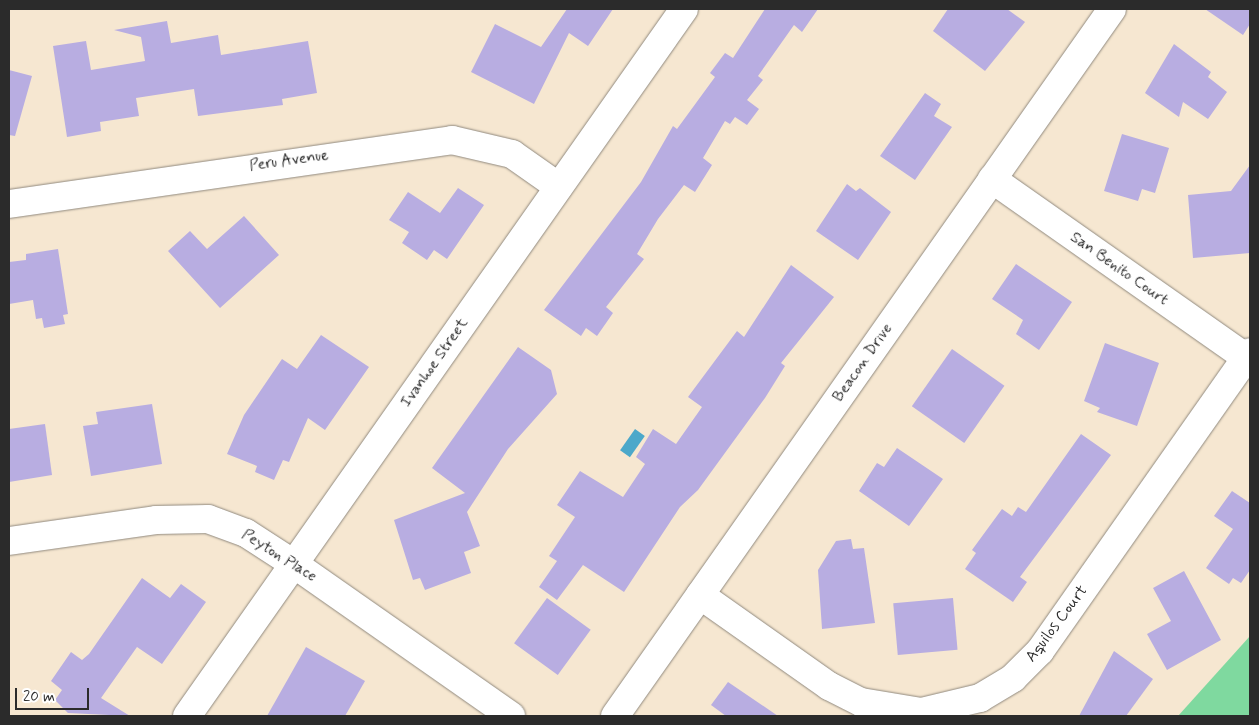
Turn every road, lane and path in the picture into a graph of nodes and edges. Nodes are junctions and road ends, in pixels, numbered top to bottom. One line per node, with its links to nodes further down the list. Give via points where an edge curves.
1 (684, 9): 4 (street, Ivanhoe Street)
2 (1109, 10): 3 (street, Beacon Drive)
3 (992, 179): 6 (street, San Benito Court); 9 (street, Beacon Drive)
4 (558, 187): 5 (street, Peru Avenue, via 512,154 452,140); 8 (street, Ivanhoe Street)
5 (9, 204)
6 (1248, 355): 9 (street, Aquilos Court, via 1040,651 1013,678 980,698 921,712 861,702 829,686)
7 (9, 541): 8 (street, Peyton Place, via 156,520 208,519 246,533)
8 (294, 564): 10 (street, Ivanhoe Street); 11 (street, Peyton Place)
9 (700, 595): 12 (street, Beacon Drive)
10 (187, 716)
11 (511, 716)
12 (615, 716)

